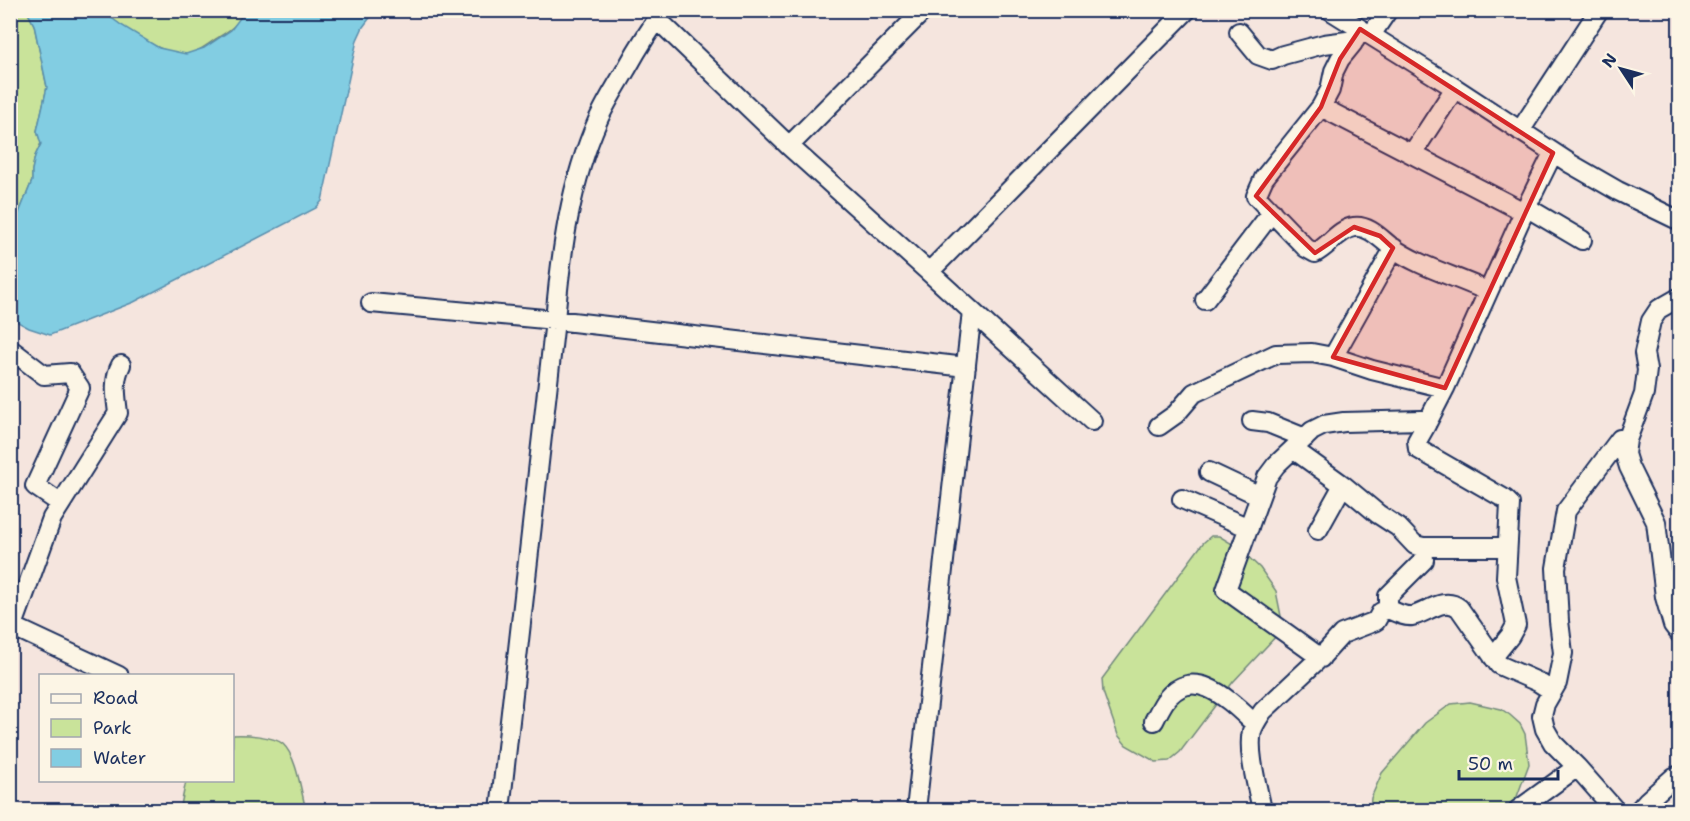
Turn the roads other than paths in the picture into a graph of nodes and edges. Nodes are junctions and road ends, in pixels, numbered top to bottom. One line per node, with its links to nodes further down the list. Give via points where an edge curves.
1 (924, 10): 12 (street)
2 (1187, 10): 20 (street)
3 (1330, 10): 8 (street)
4 (1388, 10): 8 (street)
5 (1599, 10): 11 (street)
6 (661, 15): 12 (street); 26 (street, via 598,119 585,154 566,226)
7 (1239, 32): 8 (street, via 1258,55 1272,60)
8 (1362, 34): 9 (street); 10 (street, via 1340,58)
9 (1455, 88): 11 (street); 14 (street)
10 (1321, 107): 14 (street); 16 (street, via 1264,178 1256,196)
11 (1520, 131): 13 (street)
12 (789, 146): 20 (street)
13 (1553, 153): 15 (street); 17 (street)
14 (1412, 154): 15 (street)
15 (1525, 210): 18 (street); 21 (street)
16 (1272, 212): 19 (street, via 1315,253 1354,227 1373,232); 23 (street)
17 (1680, 221)
18 (1582, 240)
19 (1394, 248): 21 (street, via 1412,260); 28 (street)
20 (929, 272): 25 (street)
21 (1487, 291): 31 (street)
22 (1680, 297): 36 (street, via 1659,309 1651,321 1644,353 1644,394)
23 (1205, 300)
24 (371, 303): 26 (street)
25 (972, 311): 30 (street); 32 (street)
26 (555, 320): 30 (street); 58 (street)
27 (10, 349): 42 (street, via 44,375 70,373 80,388 35,486)
28 (1333, 357): 31 (street); 35 (street, via 1276,354 1194,393)
29 (121, 365): 42 (street, via 117,372 118,413)
30 (966, 367): 59 (street)
31 (1445, 388): 34 (street)
32 (1092, 421)
33 (1252, 421): 37 (street, via 1268,423)
34 (1428, 422): 37 (street, via 1324,425); 46 (street, via 1417,441 1418,449 1510,504)
35 (1159, 426)
36 (1627, 440): 49 (street, via 1625,454 1629,467 1656,522 1665,597 1672,625); 53 (street, via 1620,439 1566,511 1556,568 1563,653)
37 (1299, 443): 39 (street); 40 (street, via 1267,477)
38 (1209, 472): 40 (street)
39 (1343, 485): 44 (street); 45 (street, via 1415,545)
40 (1260, 496): 43 (street)
41 (1182, 499): 43 (street)
42 (60, 503): 48 (street)
43 (1248, 528): 51 (street, via 1226,590)
44 (1318, 530)
45 (1423, 547): 46 (street); 47 (street, via 1425,560 1388,596)
46 (1506, 547): 50 (street, via 1506,577 1516,625)
47 (1388, 609): 50 (street, via 1414,616 1445,603 1454,604); 51 (street, via 1376,621 1342,634)
48 (12, 630): 52 (street)
49 (1680, 634)
50 (1493, 657): 53 (street, via 1499,665)
51 (1321, 658): 55 (street, via 1263,711)
52 (117, 674)
53 (1552, 692): 56 (street, via 1542,716 1545,729 1552,743)
54 (1154, 722): 55 (street, via 1166,700 1177,690 1196,684 1213,690)
55 (1255, 724): 60 (street, via 1251,747)
56 (1576, 767): 61 (street); 62 (street)
57 (1680, 775): 63 (street)
58 (500, 810)
59 (916, 810)
60 (1262, 810)
61 (1518, 810)
62 (1615, 810)
63 (1639, 810)

